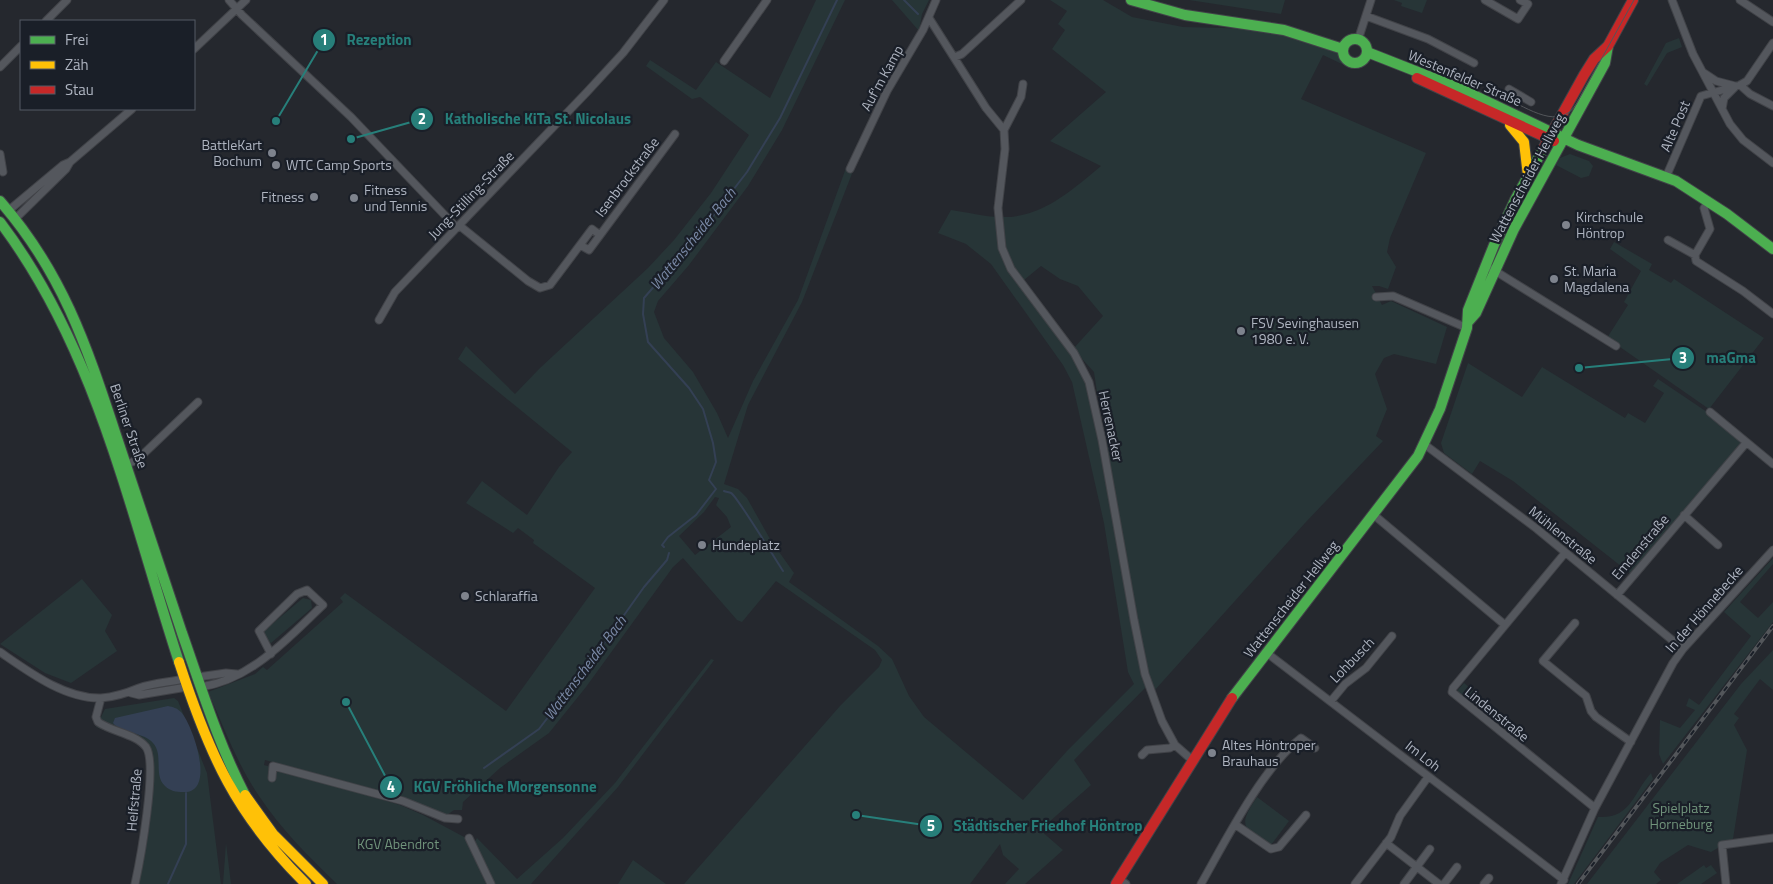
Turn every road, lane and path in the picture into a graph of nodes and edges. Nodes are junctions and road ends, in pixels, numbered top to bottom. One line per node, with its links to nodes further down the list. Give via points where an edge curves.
1 (67, 0): 18 (street)
2 (229, 0): 15 (street, Isenbrockstraße)
3 (246, 0): 15 (street)
4 (664, 0): 57 (street, Jung-Stilling-Straße, via 623,53)
5 (766, 0): 28 (street)
6 (936, 0): 17 (street, Auf'm Kamp)
7 (1021, 0): 27 (street)
8 (1131, 0): 25 (main road, Westenfelder Straße, via 1185,15 1284,30)
9 (1371, 0): 16 (street)
10 (1485, 0): 11 (street, via 1518,19 1528,4)
11 (1520, 0)
12 (1633, 0): 22 (main road, Wattenscheider Hellweg)
13 (1672, 0): 31 (street)
14 (1740, 0): 19 (street)
15 (236, 8): 24 (street); 57 (street, Isenbrockstraße, via 351,117)
16 (1366, 16): 20 (street); 29 (street, Westenfelder Straße, via 1428,38)
17 (929, 18): 27 (street); 49 (street, Auf'm Kamp, via 887,91)
18 (47, 20)
19 (1773, 22)
20 (1358, 40): 25 (main road, via 1350,41); 26 (main road, via 1365,45)
21 (1773, 43): 33 (street, via 1751,77)
22 (1608, 46): 43 (main road, Wattenscheider Hellweg, via 1590,66); 44 (main road, Wattenscheider Hellweg, via 1605,63)
23 (20, 47): 30 (street)
24 (195, 48)
25 (1343, 49): 26 (main road, Westenfelder Straße, via 1345,58 1351,62 1358,63)
26 (1366, 55): 40 (main road, Westenfelder Straße); 43 (main road, Westenfelder Straße, via 1461,89)
27 (955, 57): 41 (street, via 986,108)
28 (724, 61)
29 (1474, 63)
30 (0, 66)
31 (1703, 72): 33 (street, via 1716,81); 35 (street)
32 (1023, 84): 41 (street, Herrenacker, via 1021,97)
33 (1738, 86): 35 (street); 37 (street); 39 (street, via 1724,98)
34 (1509, 89): 36 (street, Westenfelder Straße)
35 (1713, 91): 39 (street); 52 (street, Alte Post, via 1701,96)
36 (1531, 102)
37 (1773, 106)
38 (131, 110): 47 (street)
39 (1722, 110): 48 (street, via 1738,136)
40 (1502, 118): 43 (main road, Westenfelder Straße); 45 (main road, Westenfelder Straße, via 1520,134)
41 (1004, 130): 91 (street, Herrenacker, via 998,208 1002,248 1011,268 1074,353 1089,382 1145,674 1162,721)
42 (675, 134): 57 (street, Isenbrockstraße, via 589,250 580,245 550,285 540,288 528,281)
43 (1551, 135): 44 (main road); 51 (main road, Wattenscheider Hellweg)
44 (1562, 141): 52 (main road); 61 (main road, Wattenscheider Hellweg)
45 (1527, 148): 51 (main road, Wattenscheider Hellweg)
46 (0, 154): 50 (street)
47 (70, 162): 55 (street); 55 (street, via 63,165)
48 (1773, 162)
49 (850, 169)
50 (4, 172)
51 (1528, 177): 61 (main road, Wattenscheider Hellweg)
52 (1666, 177): 53 (main road)
53 (1709, 201): 59 (main road); 60 (street, via 1704,208 1710,229)
54 (0, 202): 55 (main road, Berliner Straße)
55 (12, 215): 56 (main road); 71 (main road, Berliner Straße, via 63,291 93,364)
56 (1, 226): 87 (main road, Berliner Straße, via 51,298 84,368)
57 (458, 227): 64 (street, Jung-Stilling-Straße, via 395,292)
58 (1668, 240): 60 (street)
59 (1773, 248)
60 (1695, 255): 63 (street, via 1696,261)
61 (1490, 268): 65 (main road, Wattenscheider Hellweg, via 1476,313); 66 (street)
62 (1376, 297): 65 (street, via 1393,296)
63 (1773, 314)
64 (379, 320)
65 (1467, 325): 70 (main road, Wattenscheider Hellweg, via 1440,409)
66 (1616, 346)
67 (198, 402): 71 (street, via 137,460)
68 (1710, 412): 69 (street)
69 (1746, 443): 72 (street); 74 (street, Emdenstraße)
70 (1424, 444): 73 (main road, Wattenscheider Hellweg); 77 (street, Mühlenstraße)
71 (127, 464): 86 (main road, Berliner Straße)
72 (1773, 464)
73 (1374, 515): 80 (street); 84 (main road, Wattenscheider Hellweg)
74 (1684, 515): 75 (street, Emdenstraße); 78 (street, Emdenstraße)
75 (1718, 545)
76 (1773, 550): 82 (street, In der Hönnebecke)
77 (1565, 553): 78 (street, Mühlenstraße); 80 (street, Lindenstraße)
78 (1616, 595): 82 (street, Mühlenstraße)
79 (1575, 623): 90 (street, via 1543,661 1586,696 1596,716)
80 (1505, 625): 97 (street, Lindenstraße, via 1452,692)
81 (1392, 636): 89 (street, Lohbusch, via 1366,668 1345,684)
82 (1683, 649): 90 (street, In der Hönnebecke)
83 (0, 652): 88 (street, via 56,686)
84 (1266, 653): 89 (street, Im Loh); 94 (main road, Wattenscheider Hellweg, via 1222,711)
85 (271, 654): 85 (street, via 259,631 297,594 307,590 324,605); 86 (street, via 237,674 226,673)
86 (199, 682): 87 (main road); 111 (main road, Berliner Straße, via 223,749 247,798 272,834)
87 (186, 683): 88 (street, via 139,688 131,693); 110 (main road, Berliner Straße, via 212,756 232,795 276,855)
88 (101, 698): 109 (street, Helfstraße, via 96,717 105,727 139,742 148,752 150,784)
89 (1331, 701): 95 (street, Im Loh)
90 (1631, 742): 97 (street, In der Hönnebecke)
91 (1175, 745): 93 (street, via 1147,750); 94 (street, Herrenacker)
92 (1316, 748): 100 (street, via 1301,738 1288,748 1272,766)
93 (1142, 756)
94 (1191, 760): 107 (main road, Wattenscheider Hellweg)
95 (1428, 777): 103 (street, via 1400,816); 108 (street, Im Loh)
96 (272, 778): 99 (street, via 273,766 403,801 444,818)
97 (1595, 808): 108 (street, In der Hönnebecke)
98 (1306, 814): 100 (street, via 1279,846 1271,848)
99 (458, 819)
100 (1236, 825): 113 (street)
101 (469, 838): 112 (street)
102 (1773, 838): 118 (street, via 1722,845)
103 (1386, 843): 105 (street); 114 (street)
104 (1430, 849): 105 (street)
105 (1417, 866): 115 (street); 116 (street)
106 (1457, 867): 117 (street)
107 (1120, 882)
108 (1563, 882)
109 (136, 884)
110 (306, 884)
111 (323, 884)
112 (491, 884)
113 (1201, 884)
114 (1355, 884)
115 (1404, 884)
116 (1439, 884)
117 (1444, 884)
118 (1726, 884)

